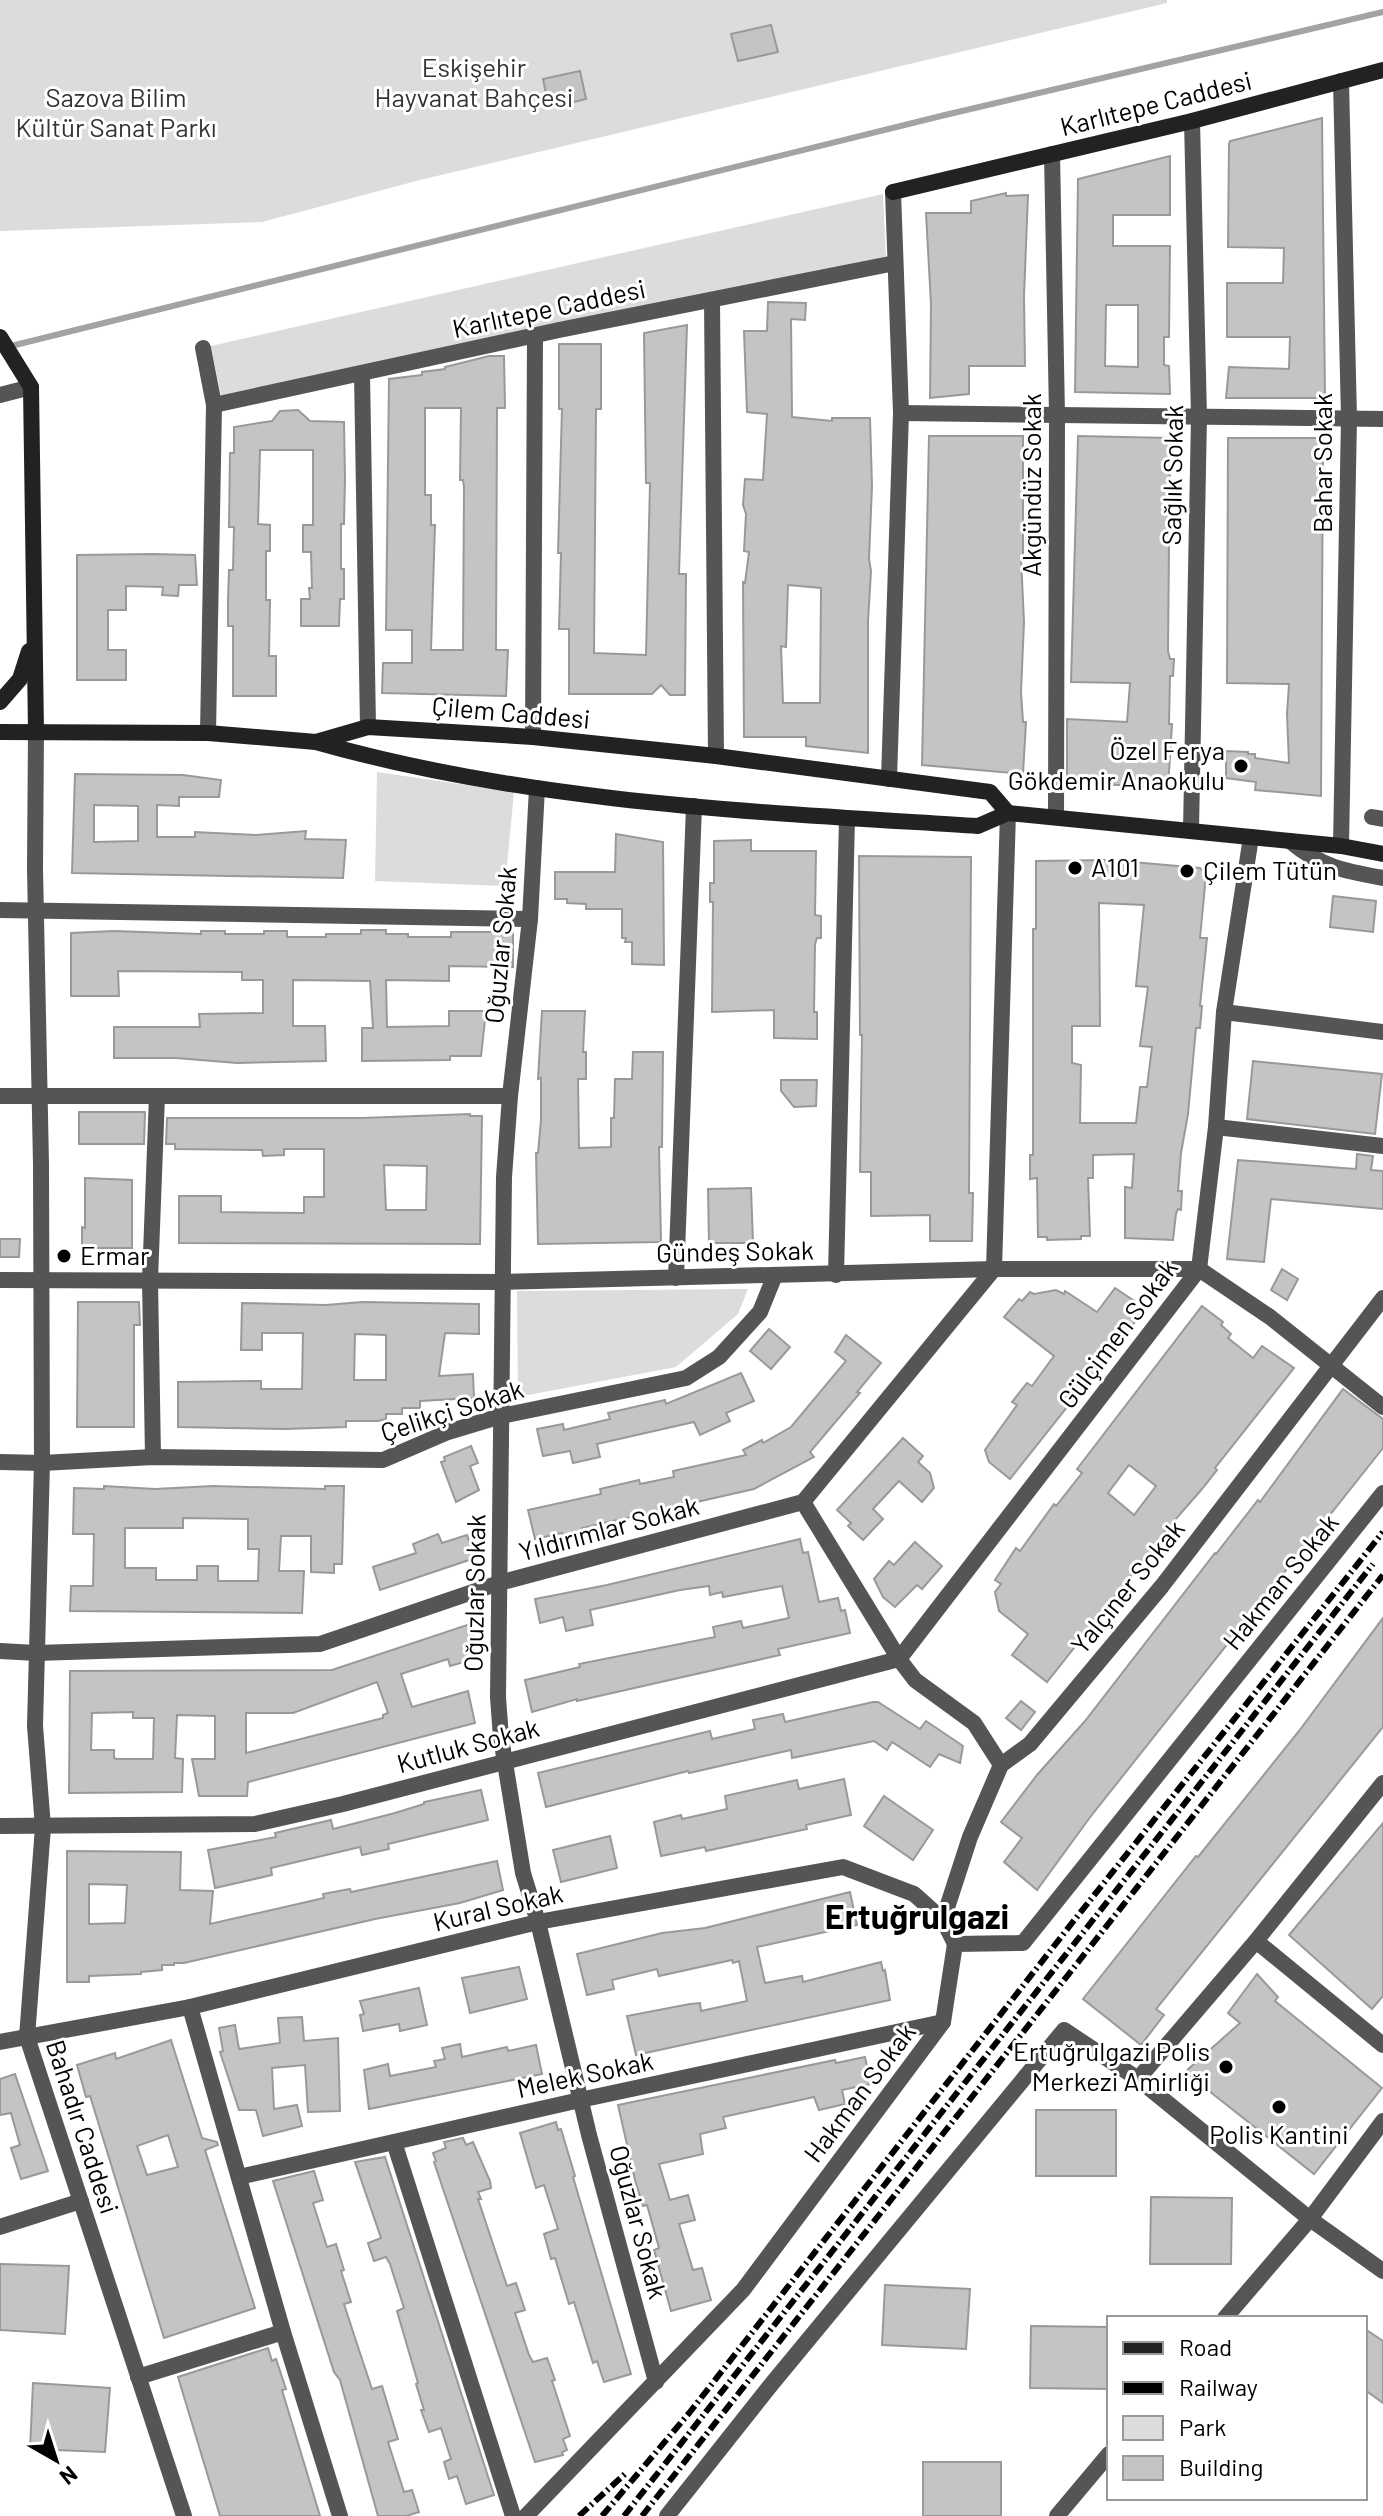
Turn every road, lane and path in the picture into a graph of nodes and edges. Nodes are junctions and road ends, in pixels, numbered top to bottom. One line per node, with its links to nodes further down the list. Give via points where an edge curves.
1 (1383, 70): 2 (main road, Karlıtepe Caddesi)
2 (1341, 81): 3 (main road, Karlıtepe Caddesi); 18 (street, Bahar Sokak)
3 (1192, 121): 4 (main road, Karlıtepe Caddesi); 17 (street, Sağlık Sokak)
4 (1052, 154): 5 (main road, Karlıtepe Caddesi); 16 (street, Akgündüz Sokak)
5 (893, 192): 6 (street)
6 (895, 263): 7 (street, Karlıtepe Caddesi); 15 (street)
7 (712, 300): 8 (street, Karlıtepe Caddesi); 28 (street)
8 (535, 336): 11 (street, Karlıtepe Caddesi); 26 (street)
9 (0, 337): 12 (main road)
10 (203, 348): 14 (street)
11 (362, 374): 14 (street, Karlıtepe Caddesi); 22 (street)
12 (31, 387): 13 (street); 20 (main road)
13 (0, 395)
14 (214, 405): 25 (street)
15 (901, 413): 16 (street); 29 (street)
16 (1057, 414): 17 (street); 33 (street, Akgündüz Sokak)
17 (1199, 417): 18 (street); 35 (street, Sağlık Sokak)
18 (1349, 418): 19 (street); 38 (street, Bahar Sokak)
19 (1383, 419)
20 (34, 626): 21 (main road, via 20,679); 23 (main road)
21 (0, 702)
22 (368, 727): 26 (main road, Çilem Caddesi); 27 (main road, Çilem Caddesi)
23 (36, 731): 24 (main road, Çilem Caddesi); 25 (main road, Çilem Caddesi); 42 (street, Bahadır Caddesi)
24 (0, 732)
25 (208, 733): 27 (main road, Çilem Caddesi)
26 (533, 737): 28 (main road, Çilem Caddesi)
27 (316, 742): 30 (main road, via 370,758)
28 (716, 756): 29 (main road, Çilem Caddesi)
29 (889, 779): 32 (main road, Çilem Caddesi, via 990,792)
30 (537, 788): 31 (main road); 43 (street, Oğuzlar Sokak)
31 (694, 806): 34 (main road); 56 (street)
32 (1008, 813): 33 (main road); 34 (main road, via 978,826); 52 (street)
33 (1056, 817): 35 (main road)
34 (847, 818): 55 (street)
35 (1191, 830): 36 (main road)
36 (1251, 837): 37 (main road); 44 (street, Gülçimen Sokak)
37 (1290, 841): 38 (main road); 40 (street, via 1312,859)
38 (1347, 847): 39 (main road)
39 (1383, 854)
40 (1383, 878)
41 (0, 910): 42 (street)
42 (36, 911): 43 (street); 46 (street, Bahadır Caddesi)
43 (530, 919): 49 (street, Oğuzlar Sokak)
44 (1224, 1012): 45 (street); 50 (street, Gülçimen Sokak)
45 (1383, 1032)
46 (40, 1095): 47 (street); 48 (street); 58 (street, Bahadır Caddesi)
47 (0, 1096)
48 (157, 1096): 49 (street); 59 (street)
49 (510, 1096): 60 (street, Oğuzlar Sokak)
50 (1216, 1127): 51 (street); 53 (street, Gülçimen Sokak)
51 (1383, 1146)
52 (994, 1269): 53 (street, Gündeş Sokak); 55 (street, Gündeş Sokak); 69 (street)
53 (1199, 1269): 62 (street); 73 (street, Gülçimen Sokak)
54 (775, 1275): 55 (street, Gündeş Sokak); 56 (street, Gündeş Sokak); 64 (street, Çelikçi Sokak, via 760,1312 719,1357 686,1378)
55 (836, 1275)
56 (676, 1278): 60 (street, Gündeş Sokak)
57 (0, 1280): 58 (street, Gündeş Sokak)
58 (42, 1280): 59 (street, Gündeş Sokak); 67 (street, Bahadır Caddesi)
59 (150, 1280): 60 (street, Gündeş Sokak); 65 (street)
60 (503, 1282): 64 (street, Oğuzlar Sokak)
61 (1383, 1298): 62 (street, Yalçıner Sokak)
62 (1331, 1367): 63 (street); 75 (street, Yalçıner Sokak, via 1162,1586 1030,1744)
63 (1383, 1407)
64 (501, 1416): 65 (street, Çelikçi Sokak, via 383,1460); 70 (street, Oğuzlar Sokak)
65 (153, 1457): 67 (street, Çelikçi Sokak)
66 (0, 1462): 67 (street, Çelikçi Sokak)
67 (42, 1463): 72 (street, Bahadır Caddesi)
68 (1383, 1493): 82 (street, Hakman Sokak, via 1023,1943)
69 (803, 1502): 70 (street, Yıldırımlar Sokak); 73 (street)
70 (499, 1583): 72 (street, Yıldırımlar Sokak, via 320,1644); 74 (street, Oğuzlar Sokak, via 498,1697)
71 (0, 1651): 72 (street, Yıldırımlar Sokak)
72 (36, 1653): 78 (street, Bahadır Caddesi)
73 (899, 1659): 74 (street, Kutluk Sokak); 75 (street, via 915,1680 974,1723)
74 (504, 1761): 78 (street, Kutluk Sokak, via 255,1824); 80 (street, Oğuzlar Sokak, via 523,1873)
75 (1001, 1765): 79 (street, Yalçıner Sokak)
76 (1383, 1783): 81 (street)
77 (0, 1826): 78 (street, Kutluk Sokak)
78 (43, 1827): 85 (street, Bahadır Caddesi)
79 (943, 1920): 80 (street, Kural Sokak, via 914,1894 843,1867); 82 (street, Kural Sokak)
80 (538, 1922): 83 (street, Kural Sokak); 89 (street, Oğuzlar Sokak)
81 (1256, 1941): 87 (street); 88 (street)
82 (955, 1944): 84 (street, Hakman Sokak)
83 (190, 2007): 85 (street, Kural Sokak); 92 (street)
84 (943, 2022): 89 (street, Melek Sokak); 100 (street, Hakman Sokak, via 743,2290)
85 (27, 2037): 86 (street, Kural Sokak); 93 (street, Bahadır Caddesi)
86 (0, 2042)
87 (1382, 2042)
88 (1138, 2079): 94 (street); 106 (street, via 1064,2030)
89 (580, 2100): 91 (street, Melek Sokak); 100 (street, Oğuzlar Sokak)
90 (1383, 2121): 94 (street)
91 (394, 2142): 92 (street, Melek Sokak); 104 (street)
92 (239, 2177): 98 (street)
93 (81, 2201): 95 (street); 99 (street, Bahadır Caddesi)
94 (1310, 2219): 96 (street); 97 (street)
95 (0, 2227)
96 (1383, 2271)
97 (1227, 2316)
98 (283, 2332): 99 (street); 103 (street)
99 (138, 2377): 102 (street, Bahadır Caddesi)
100 (656, 2382): 105 (street, Hakman Sokak)
101 (1107, 2456): 107 (street)
102 (184, 2516)
103 (340, 2516)
104 (513, 2516)
105 (526, 2516)
106 (667, 2516)
107 (1057, 2516)

